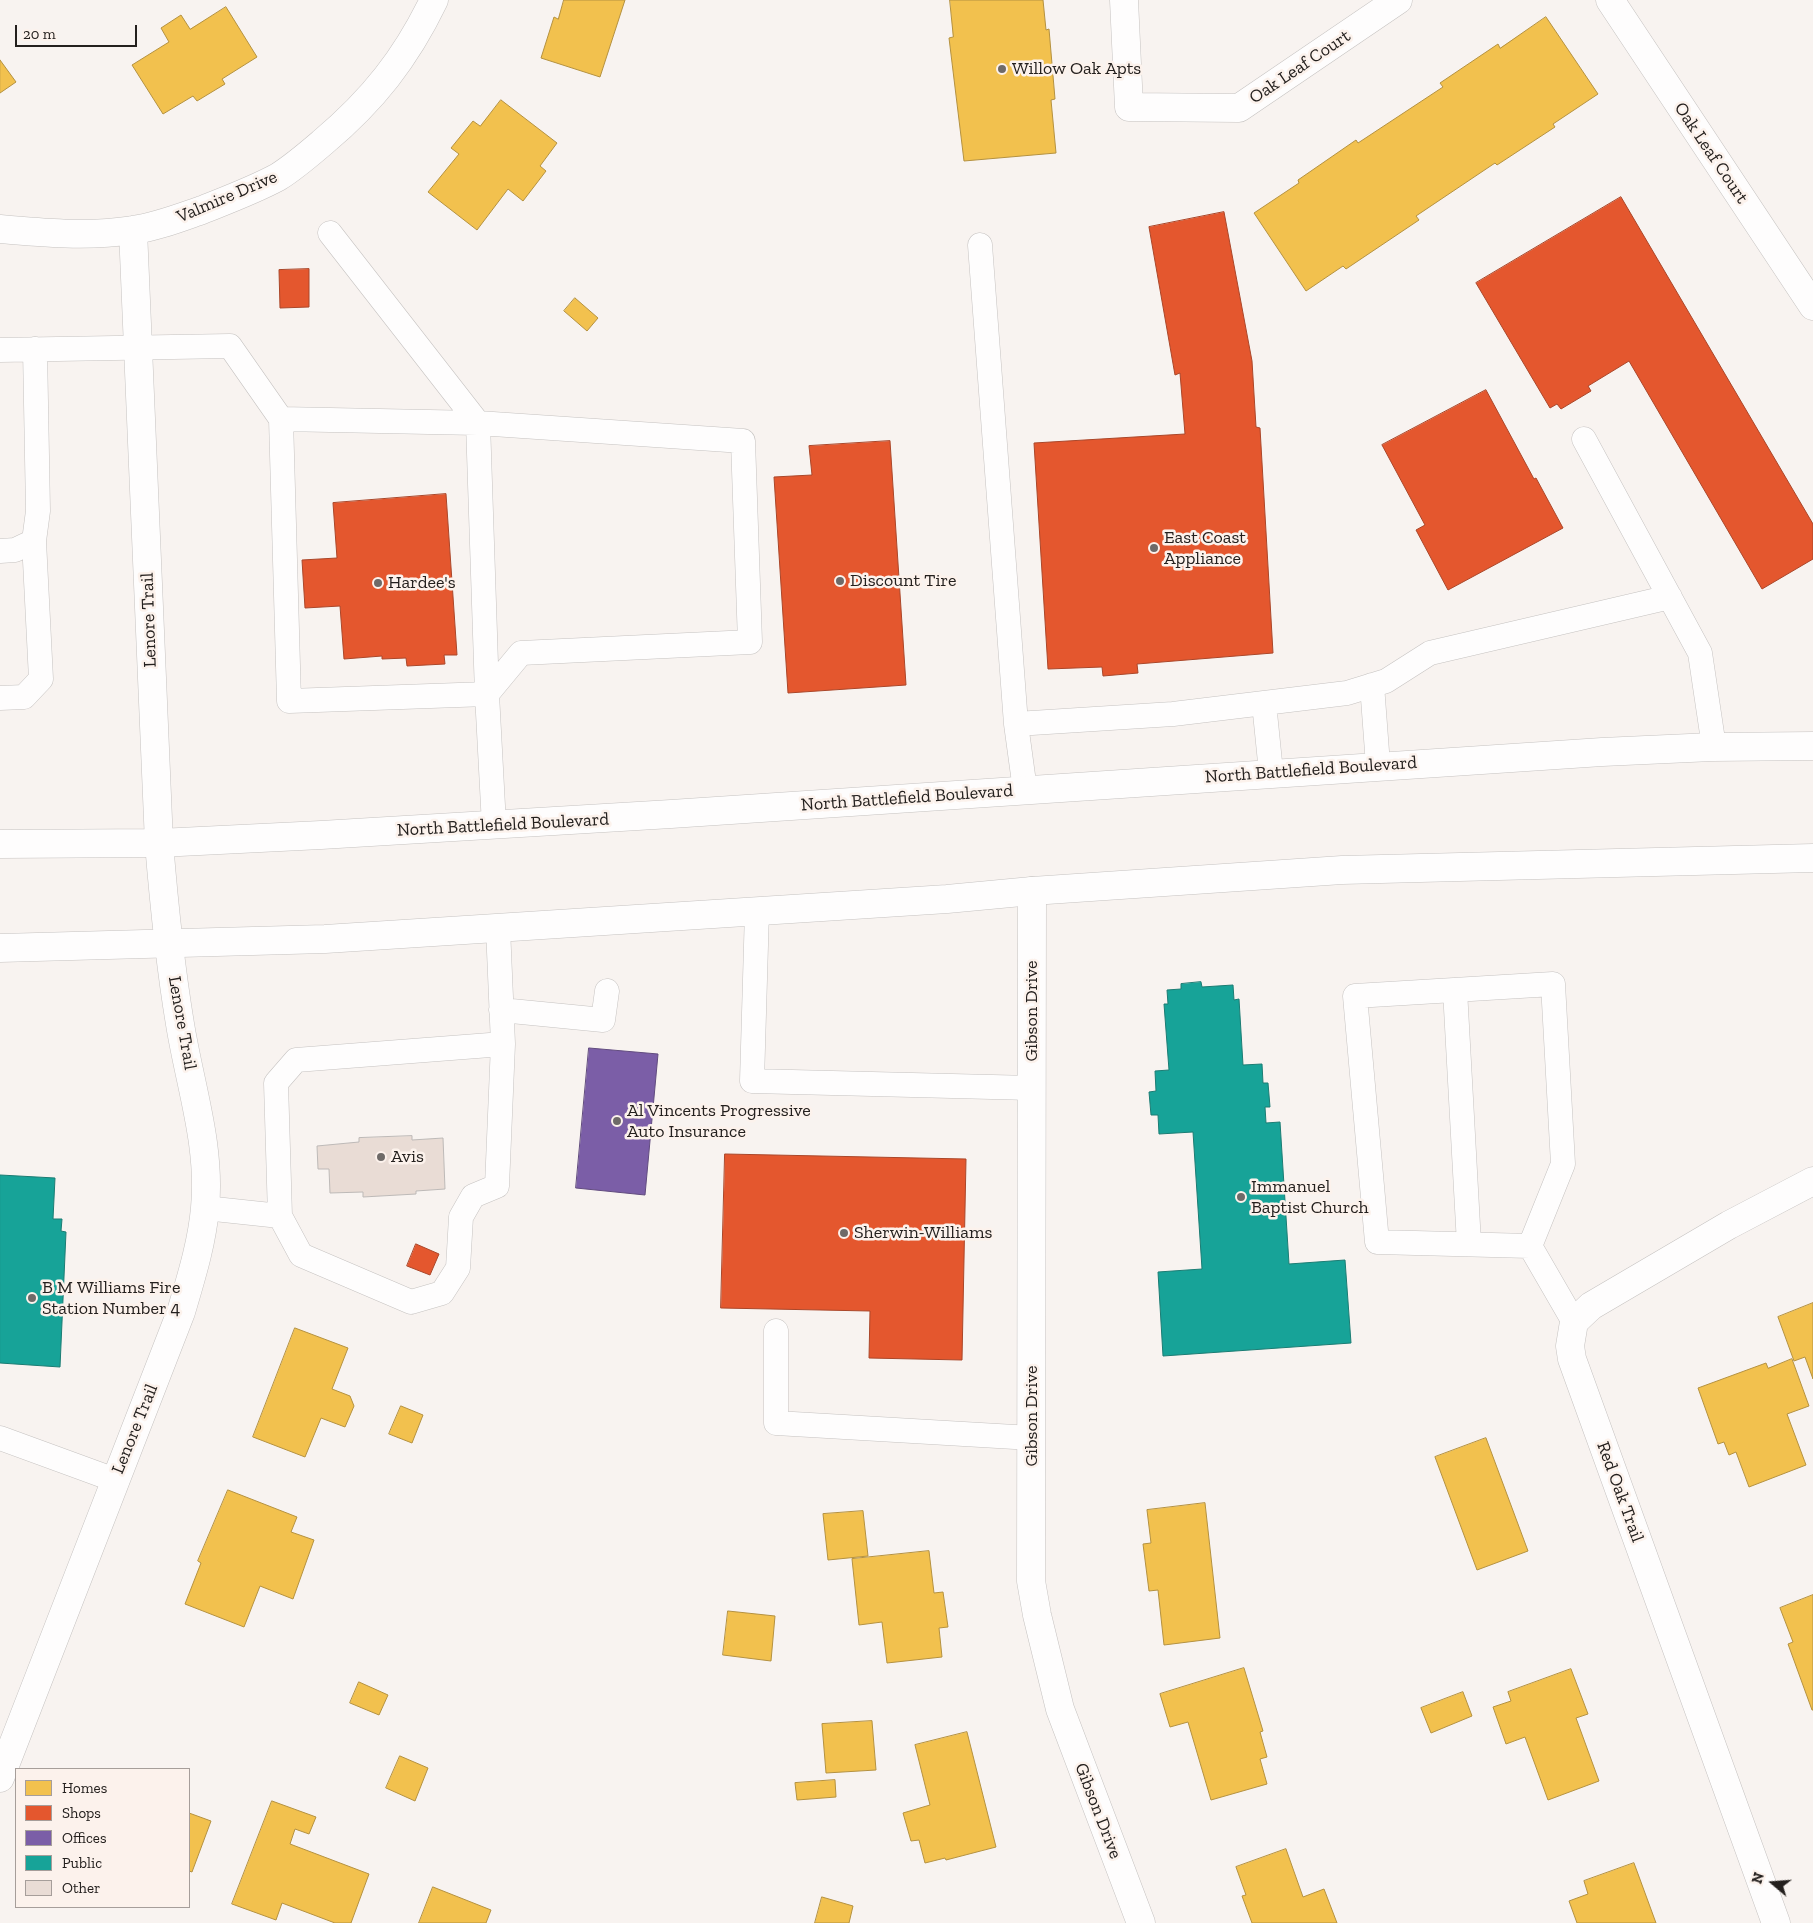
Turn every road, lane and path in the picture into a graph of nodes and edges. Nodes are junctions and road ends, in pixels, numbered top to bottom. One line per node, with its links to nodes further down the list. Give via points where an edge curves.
1 (434, 0): 6 (street, Valmire Drive, via 418,34 386,80 350,119 304,158 278,176 228,200 170,221)
2 (1124, 0): 4 (street, Oak Leaf Court, via 1129,107 1239,108)
3 (1610, 0): 9 (street, Oak Leaf Court)
4 (1393, 2)
5 (0, 229): 6 (street, Valmire Drive, via 39,233)
6 (133, 230): 10 (street, Lenore Trail)
7 (330, 233): 14 (lane)
8 (980, 245): 23 (lane)
9 (1813, 306)
10 (140, 347): 11 (lane); 13 (lane, via 230,346); 30 (street, Lenore Trail)
11 (35, 349): 12 (lane); 16 (lane, via 38,511)
12 (0, 350)
13 (281, 418): 14 (lane); 20 (lane, via 289,702)
14 (478, 423): 20 (lane); 20 (lane, via 744,441 750,642 522,653)
15 (1584, 438): 18 (lane)
16 (34, 541): 17 (lane, via 15,550); 21 (lane, via 41,679 24,697)
17 (0, 551)
18 (1670, 597): 19 (lane, via 1430,653 1386,681); 25 (lane, via 1700,653)
19 (1372, 685): 22 (lane, via 1347,693); 26 (lane)
20 (488, 694): 29 (lane)
21 (0, 698)
22 (1264, 703): 23 (lane, via 1173,714); 27 (lane)
23 (1016, 724): 28 (lane)
24 (1813, 746): 25 (street, North Battlefield Boulevard)
25 (1714, 747): 26 (street, North Battlefield Boulevard)
26 (1378, 765): 27 (street, North Battlefield Boulevard)
27 (1271, 772): 28 (street, North Battlefield Boulevard)
28 (1025, 790): 29 (street, North Battlefield Boulevard)
29 (494, 825): 30 (street, North Battlefield Boulevard)
30 (159, 843): 31 (street, North Battlefield Boulevard); 36 (street, Lenore Trail)
31 (0, 844)
32 (1813, 858): 33 (street, via 1342,870)
33 (1032, 891): 34 (street); 42 (street, Gibson Drive)
34 (757, 911): 35 (street); 42 (lane, via 752,1080)
35 (498, 928): 36 (street); 40 (lane)
36 (168, 945): 37 (street); 44 (street, Lenore Trail, via 180,1026 206,1149)
37 (0, 948)
38 (1455, 990): 46 (lane); 46 (lane, via 1355,996 1378,1242); 47 (lane, via 1553,984 1563,1164)
39 (607, 991): 40 (lane, via 603,1020)
40 (501, 1010): 41 (lane)
41 (503, 1044): 45 (lane, via 296,1060 276,1083); 45 (lane, via 497,1186 473,1196 461,1217 458,1268 442,1293 411,1302 301,1255)
42 (1032, 1088): 51 (street, Gibson Drive)
43 (1813, 1181): 48 (street, via 1729,1225 1600,1300)
44 (205, 1208): 45 (lane); 52 (street, Lenore Trail, via 182,1312)
45 (280, 1216)
46 (1470, 1244): 47 (lane)
47 (1530, 1246): 48 (lane)
48 (1574, 1322): 55 (street, Red Oak Trail, via 1570,1346 1572,1359)
49 (776, 1331): 51 (lane, via 776,1423)
50 (0, 1438): 52 (lane)
51 (1032, 1438): 54 (street, Gibson Drive, via 1031,1581 1036,1615 1060,1709)
52 (115, 1480): 53 (street, Lenore Trail)
53 (0, 1778)
54 (1141, 1923)
55 (1776, 1923)

